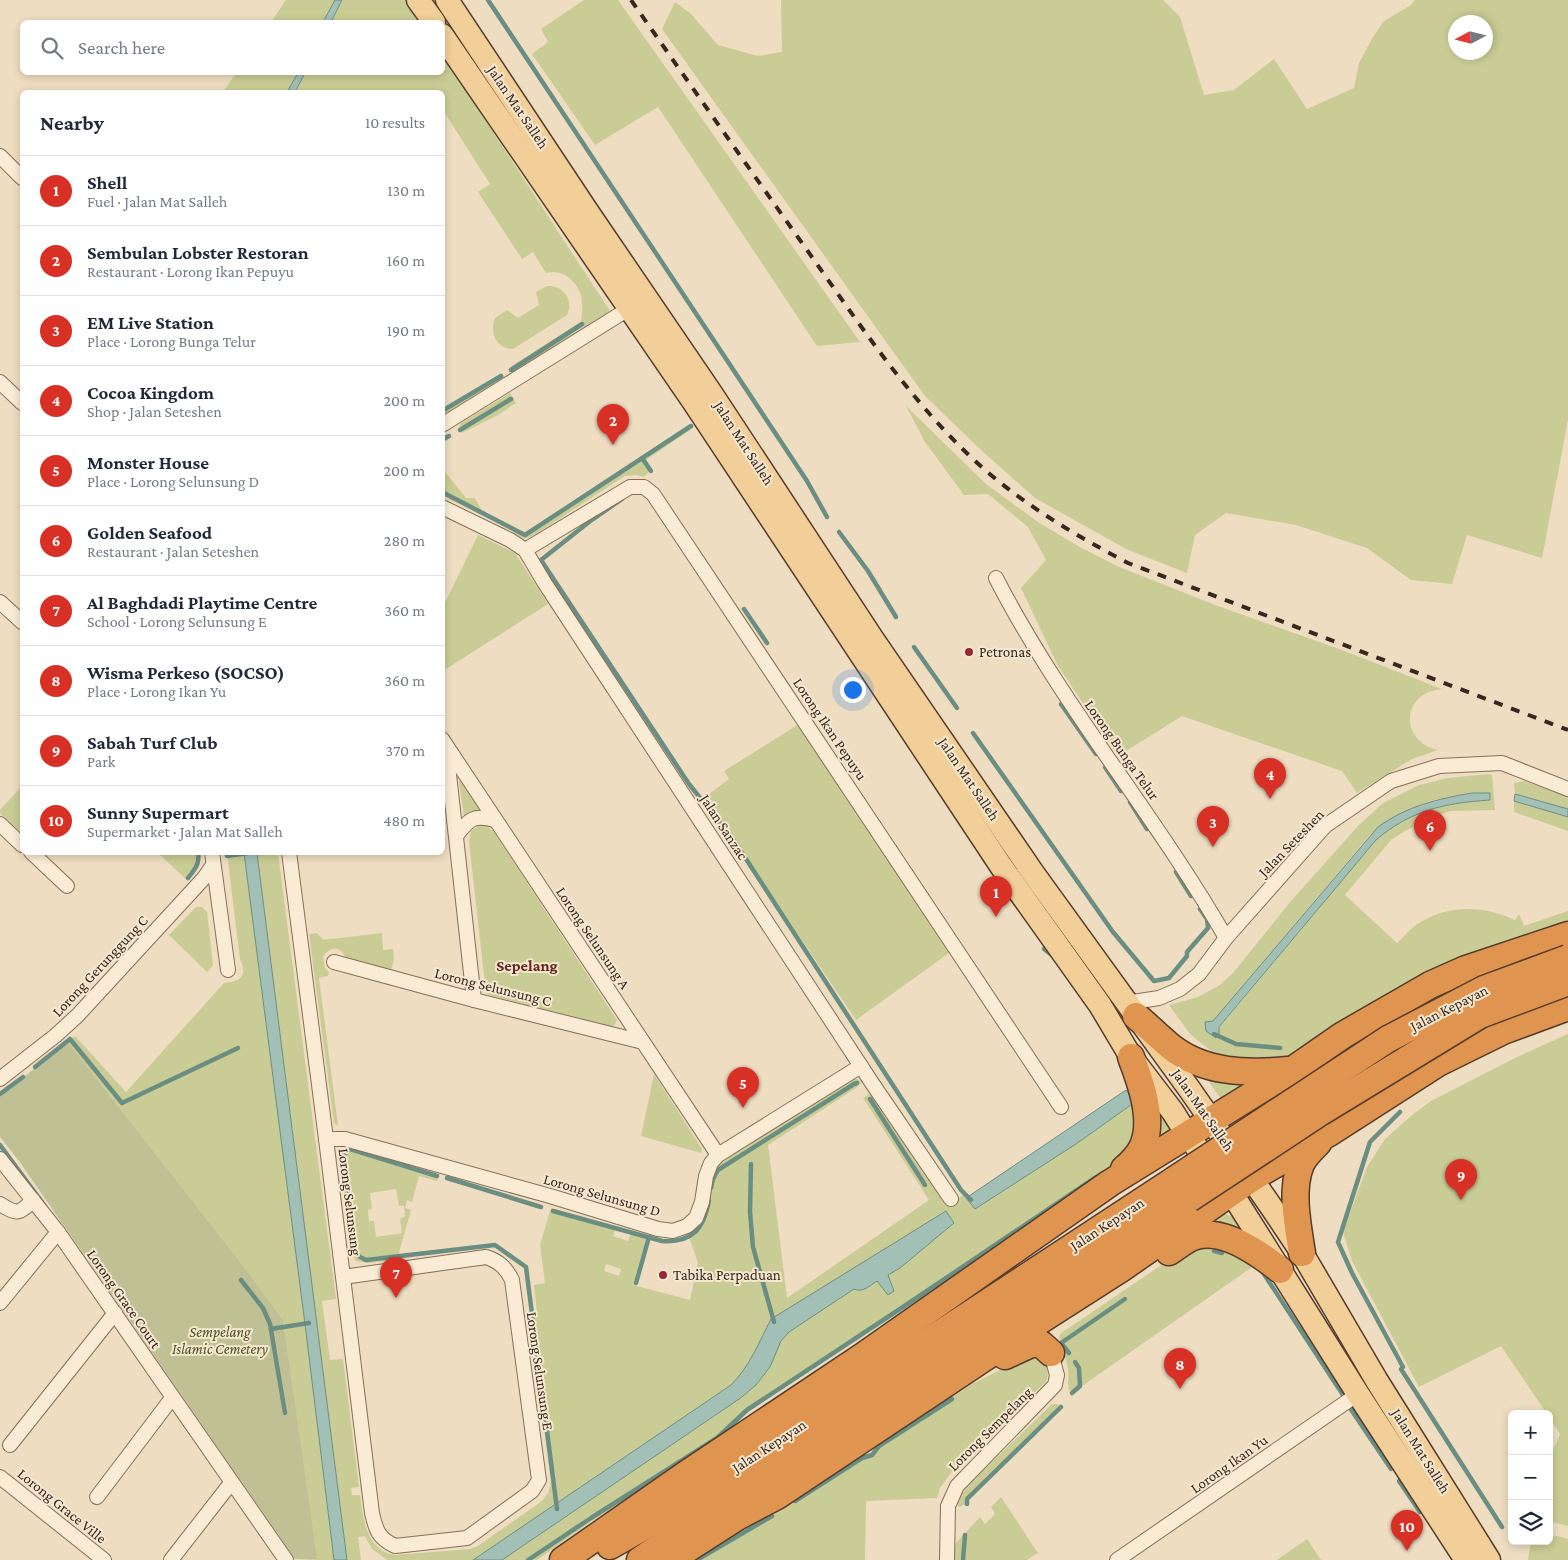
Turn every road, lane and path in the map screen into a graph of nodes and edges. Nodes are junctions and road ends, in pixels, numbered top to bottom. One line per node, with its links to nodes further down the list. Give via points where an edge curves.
1 (418, 0): 3 (main road)
2 (446, 0): 35 (main road, Jalan Mat Salleh, via 1032,873)
3 (433, 20)
4 (445, 40): 7 (main road, Jalan Mat Salleh)
5 (0, 156): 6 (street)
6 (20, 176)
7 (630, 308): 10 (street); 37 (main road, Jalan Mat Salleh, via 1001,866 1100,1005)
8 (0, 382): 9 (street)
9 (20, 401)
10 (445, 423)
11 (445, 508): 12 (street, Jalan Sanzac)
12 (525, 550): 38 (street, Jalan Sanzac); 41 (street, Lorong Ikan Pepuyu, via 630,487 644,487 653,494)
13 (996, 578): 28 (street, Lorong Bunga Telur, via 1016,619 1053,678 1188,876)
14 (0, 602): 15 (street)
15 (20, 620)
16 (445, 744): 19 (street, Lorong Selunsung A)
17 (445, 750): 21 (street)
18 (1568, 789): 28 (street, Jalan Seteshen, via 1502,763 1439,766 1391,781 1325,826)
19 (495, 820): 21 (street, via 482,816 467,821); 36 (street, Lorong Selunsung A)
20 (0, 824): 22 (street)
21 (456, 836): 33 (street)
22 (20, 843)
23 (34, 855): 26 (street)
24 (289, 855): 45 (street, Lorong Selunsung)
25 (212, 859): 31 (street); 40 (street, Lorong Gerunggung C, via 78,1015)
26 (67, 886)
27 (1568, 935): 39 (highway, via 1466,969 1430,985 1343,1035)
28 (1226, 938): 35 (street, Jalan Seteshen, via 1199,974 1180,989)
29 (1568, 958): 69 (highway, Jalan Kepayan, bridge, via 1484,989 1388,1040)
30 (334, 962): 33 (street, Lorong Selunsung C)
31 (228, 970)
32 (1568, 982): 69 (highway, Jalan Kepayan, bridge, via 1480,1015 1321,1112)
33 (474, 1000): 36 (street, Lorong Selunsung C)
34 (1568, 1006): 43 (highway, via 1503,1031 1438,1063)
35 (1131, 1009): 39 (highway, via 1172,1048 1195,1061 1241,1073); 42 (main road, Jalan Mat Salleh)
36 (643, 1042): 46 (street, Lorong Selunsung A)
37 (1131, 1057): 44 (main road, Jalan Mat Salleh); 48 (highway, via 1144,1091 1147,1127 1142,1148)
38 (861, 1066): 46 (street, Lorong Selunsung D); 50 (street, Jalan Sanzac)
39 (1294, 1069): 42 (highway)
40 (0, 1079)
41 (1060, 1107)
42 (1211, 1120): 44 (highway); 49 (main road, Jalan Mat Salleh)
43 (1329, 1133): 49 (highway); 54 (highway, via 1312,1148 1301,1164 1296,1208)
44 (1188, 1136): 48 (highway); 49 (main road, Jalan Mat Salleh)
45 (326, 1139): 46 (street, Lorong Selunsung D, via 345,1139 673,1231 696,1218 706,1176); 57 (street, Lorong Selunsung)
46 (718, 1155)
47 (0, 1159): 51 (street, Lorong Grace Court)
48 (1110, 1184): 74 (highway)
49 (1241, 1185): 54 (main road, Jalan Mat Salleh); 55 (highway); 56 (main road, Jalan Mat Salleh)
50 (950, 1198)
51 (33, 1200): 52 (street, via 21,1212); 53 (street, Lorong Grace Court)
52 (0, 1204)
53 (58, 1232): 59 (street); 60 (street, Lorong Grace Court)
54 (1302, 1253): 80 (main road, Jalan Mat Salleh, via 1377,1381)
55 (1122, 1268): 56 (highway, via 1142,1268 1196,1236 1218,1236 1236,1242); 58 (highway)
56 (1280, 1270): 63 (main road, Jalan Mat Salleh)
57 (343, 1277): 70 (street, Lorong Selunsung, via 372,1513 375,1528 384,1541); 70 (street, Lorong Selunsung E, via 486,1257 502,1265 512,1280 539,1480 532,1491 466,1538)
58 (1073, 1299): 61 (highway, via 1074,1310 1053,1328); 62 (highway)
59 (0, 1303)
60 (115, 1313): 64 (street, Lorong Grace Court); 65 (street)
61 (1051, 1353): 62 (highway, via 1041,1344 1030,1344 1001,1358); 77 (street, Lorong Sempelang, via 1057,1375 1056,1385 957,1486 948,1506)
62 (983, 1360): 69 (highway, via 777,1496 738,1518)
63 (1358, 1394): 78 (street, Lorong Ikan Yu); 79 (main road, Jalan Mat Salleh)
64 (172, 1398): 67 (street, Lorong Grace Court); 68 (street)
65 (10, 1445)
66 (0, 1476): 71 (street, Lorong Grace Ville)
67 (231, 1483): 72 (street); 73 (street, Lorong Grace Court)
68 (97, 1497)
69 (669, 1538): 75 (highway); 76 (highway)
70 (395, 1546)
71 (104, 1560)
72 (171, 1560)
73 (286, 1560)
74 (563, 1560)
75 (586, 1560)
76 (640, 1560)
77 (947, 1560)
78 (1118, 1560)
79 (1466, 1560)
80 (1489, 1560)

